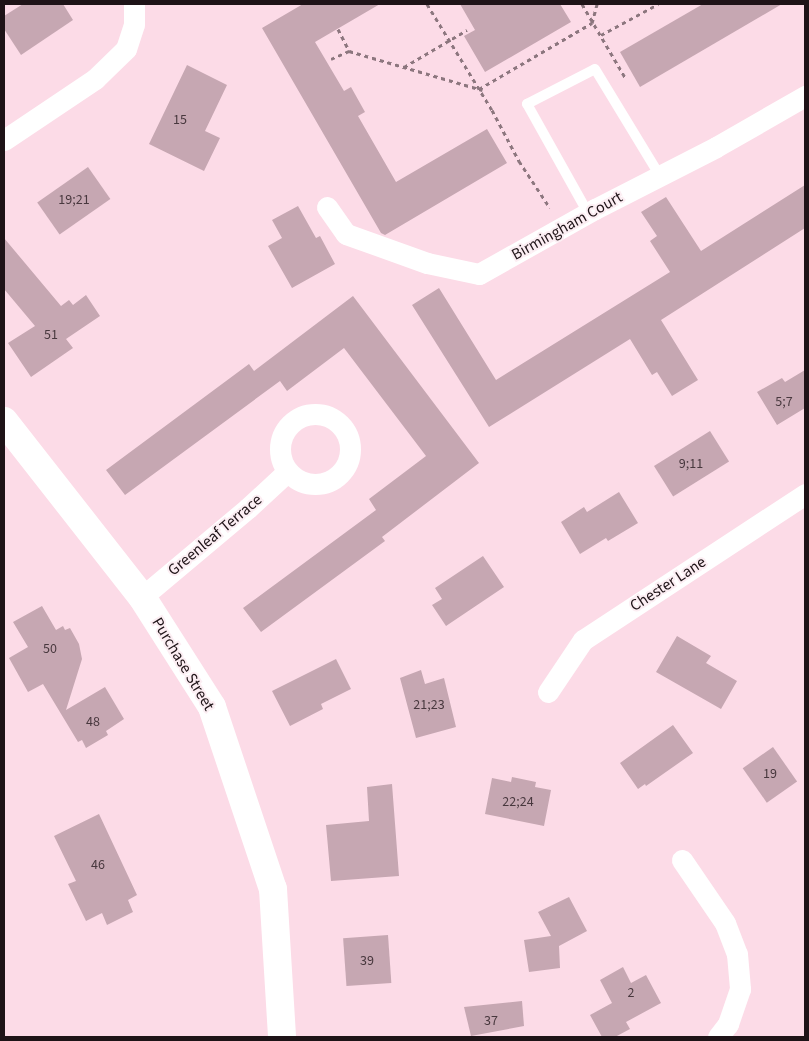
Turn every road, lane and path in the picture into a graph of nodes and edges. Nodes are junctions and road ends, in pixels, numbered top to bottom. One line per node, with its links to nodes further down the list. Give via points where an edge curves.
1 (134, 4): 17 (street, via 134,24 126,49 96,80)
2 (427, 4): 10 (path)
3 (582, 4): 6 (path)
4 (597, 4): 6 (path)
5 (658, 4): 9 (path)
6 (592, 24): 9 (path); 15 (path)
7 (338, 29): 11 (path)
8 (467, 30): 10 (path)
9 (601, 35): 14 (path)
10 (448, 41): 13 (path); 15 (path)
11 (349, 51): 12 (path); 13 (path)
12 (330, 59)
13 (404, 68): 15 (path)
14 (628, 82)
15 (480, 90): 20 (path)
16 (805, 96): 18 (street, Birmingham Court)
17 (4, 140)
18 (660, 176): 21 (street, Birmingham Court); 21 (lane, via 595,69 527,104)
19 (327, 207): 21 (street, Birmingham Court, via 346,234 427,263 479,274)
20 (552, 211)
21 (588, 213)
22 (4, 421): 25 (main road, Purchase Street)
23 (286, 472): 25 (street, Greenleaf Terrace)
24 (805, 494): 26 (street, Chester Lane, via 583,640)
25 (142, 597): 28 (main road, Purchase Street, via 212,707 273,889)
26 (548, 692)
27 (682, 860): 29 (street, via 725,923 737,954 740,989 728,1024)
28 (282, 1037)
29 (718, 1037)

